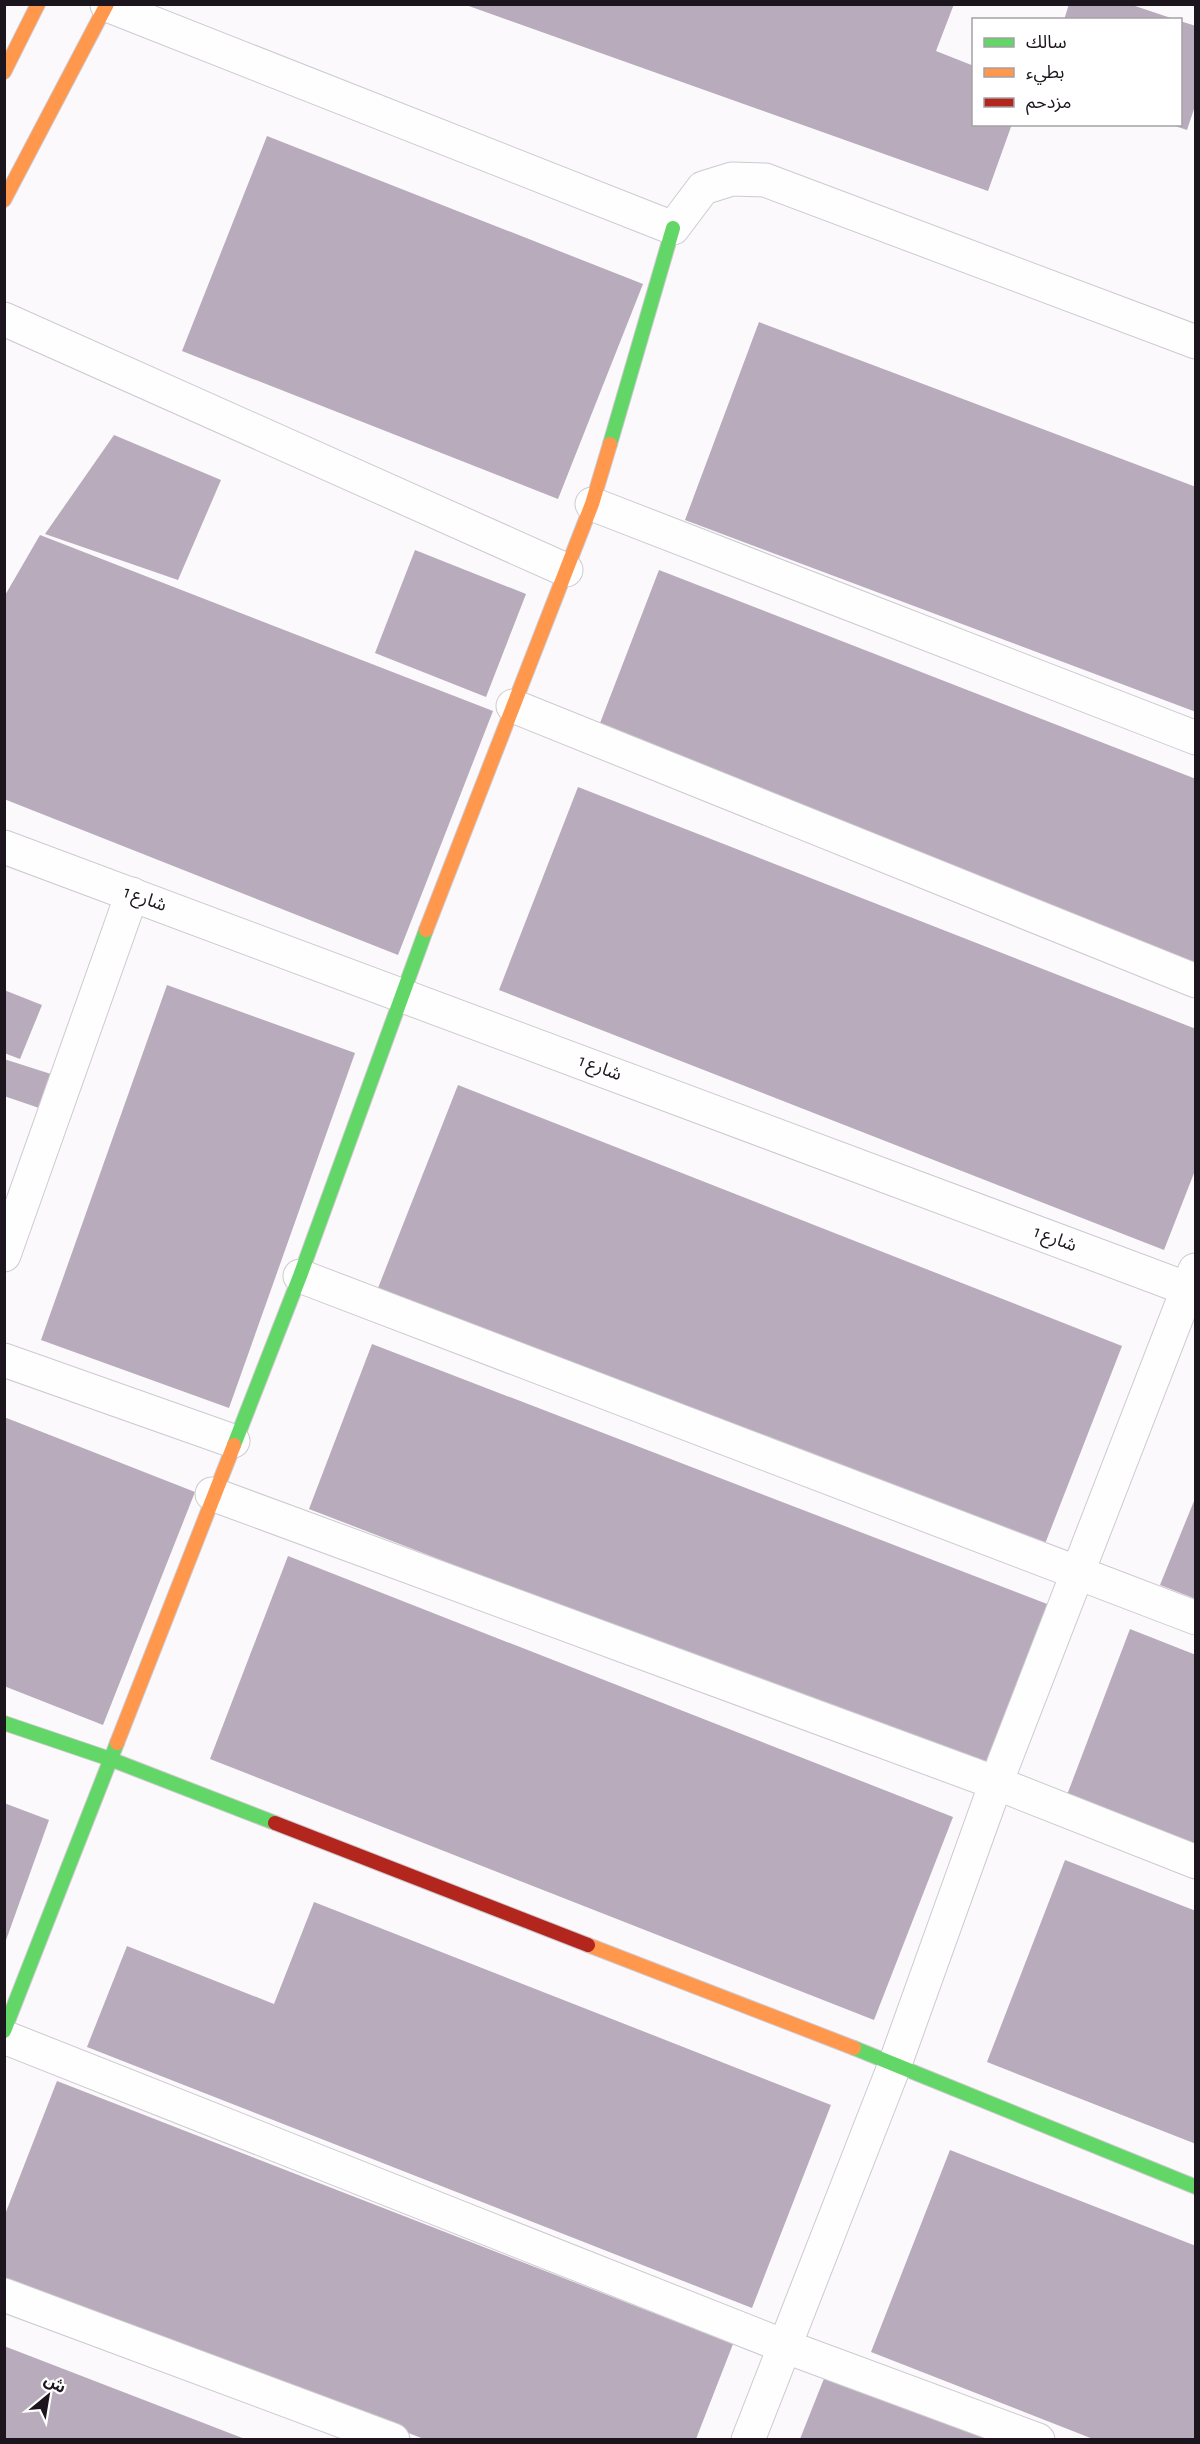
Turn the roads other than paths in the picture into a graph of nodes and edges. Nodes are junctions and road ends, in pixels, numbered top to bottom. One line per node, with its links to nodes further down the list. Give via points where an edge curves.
1 (38, 4): 3 (street)
2 (106, 5): 4 (street); 5 (street)
3 (4, 72)
4 (4, 200)
5 (674, 228): 7 (street, via 703,188 732,179 765,180); 8 (street)
6 (4, 320): 9 (street)
7 (1196, 342)
8 (592, 504): 9 (street); 11 (street)
9 (566, 570): 10 (street)
10 (513, 706): 14 (street); 15 (street)
11 (1196, 738)
12 (4, 847): 13 (street, شارع 1)
13 (132, 894): 15 (street, شارع 1); 16 (street)
14 (1196, 981)
15 (401, 994): 17 (street); 18 (street, شارع 1)
16 (4, 1255)
17 (300, 1276): 20 (street); 22 (street)
18 (1193, 1284): 22 (street)
19 (4, 1360): 20 (street)
20 (233, 1441): 21 (street)
21 (213, 1494): 25 (street); 26 (street)
22 (1080, 1572): 23 (street); 26 (street)
23 (1196, 1618)
24 (4, 1723): 25 (street)
25 (110, 1760): 28 (street); 30 (street)
26 (996, 1783): 27 (street); 30 (street)
27 (1196, 1862)
28 (4, 2031)
29 (4, 2037): 33 (street)
30 (895, 2064): 31 (street); 33 (street)
31 (1196, 2187)
32 (4, 2295): 34 (street)
33 (784, 2346): 35 (street); 36 (street)
34 (393, 2439)
35 (748, 2439)
36 (1038, 2439)

